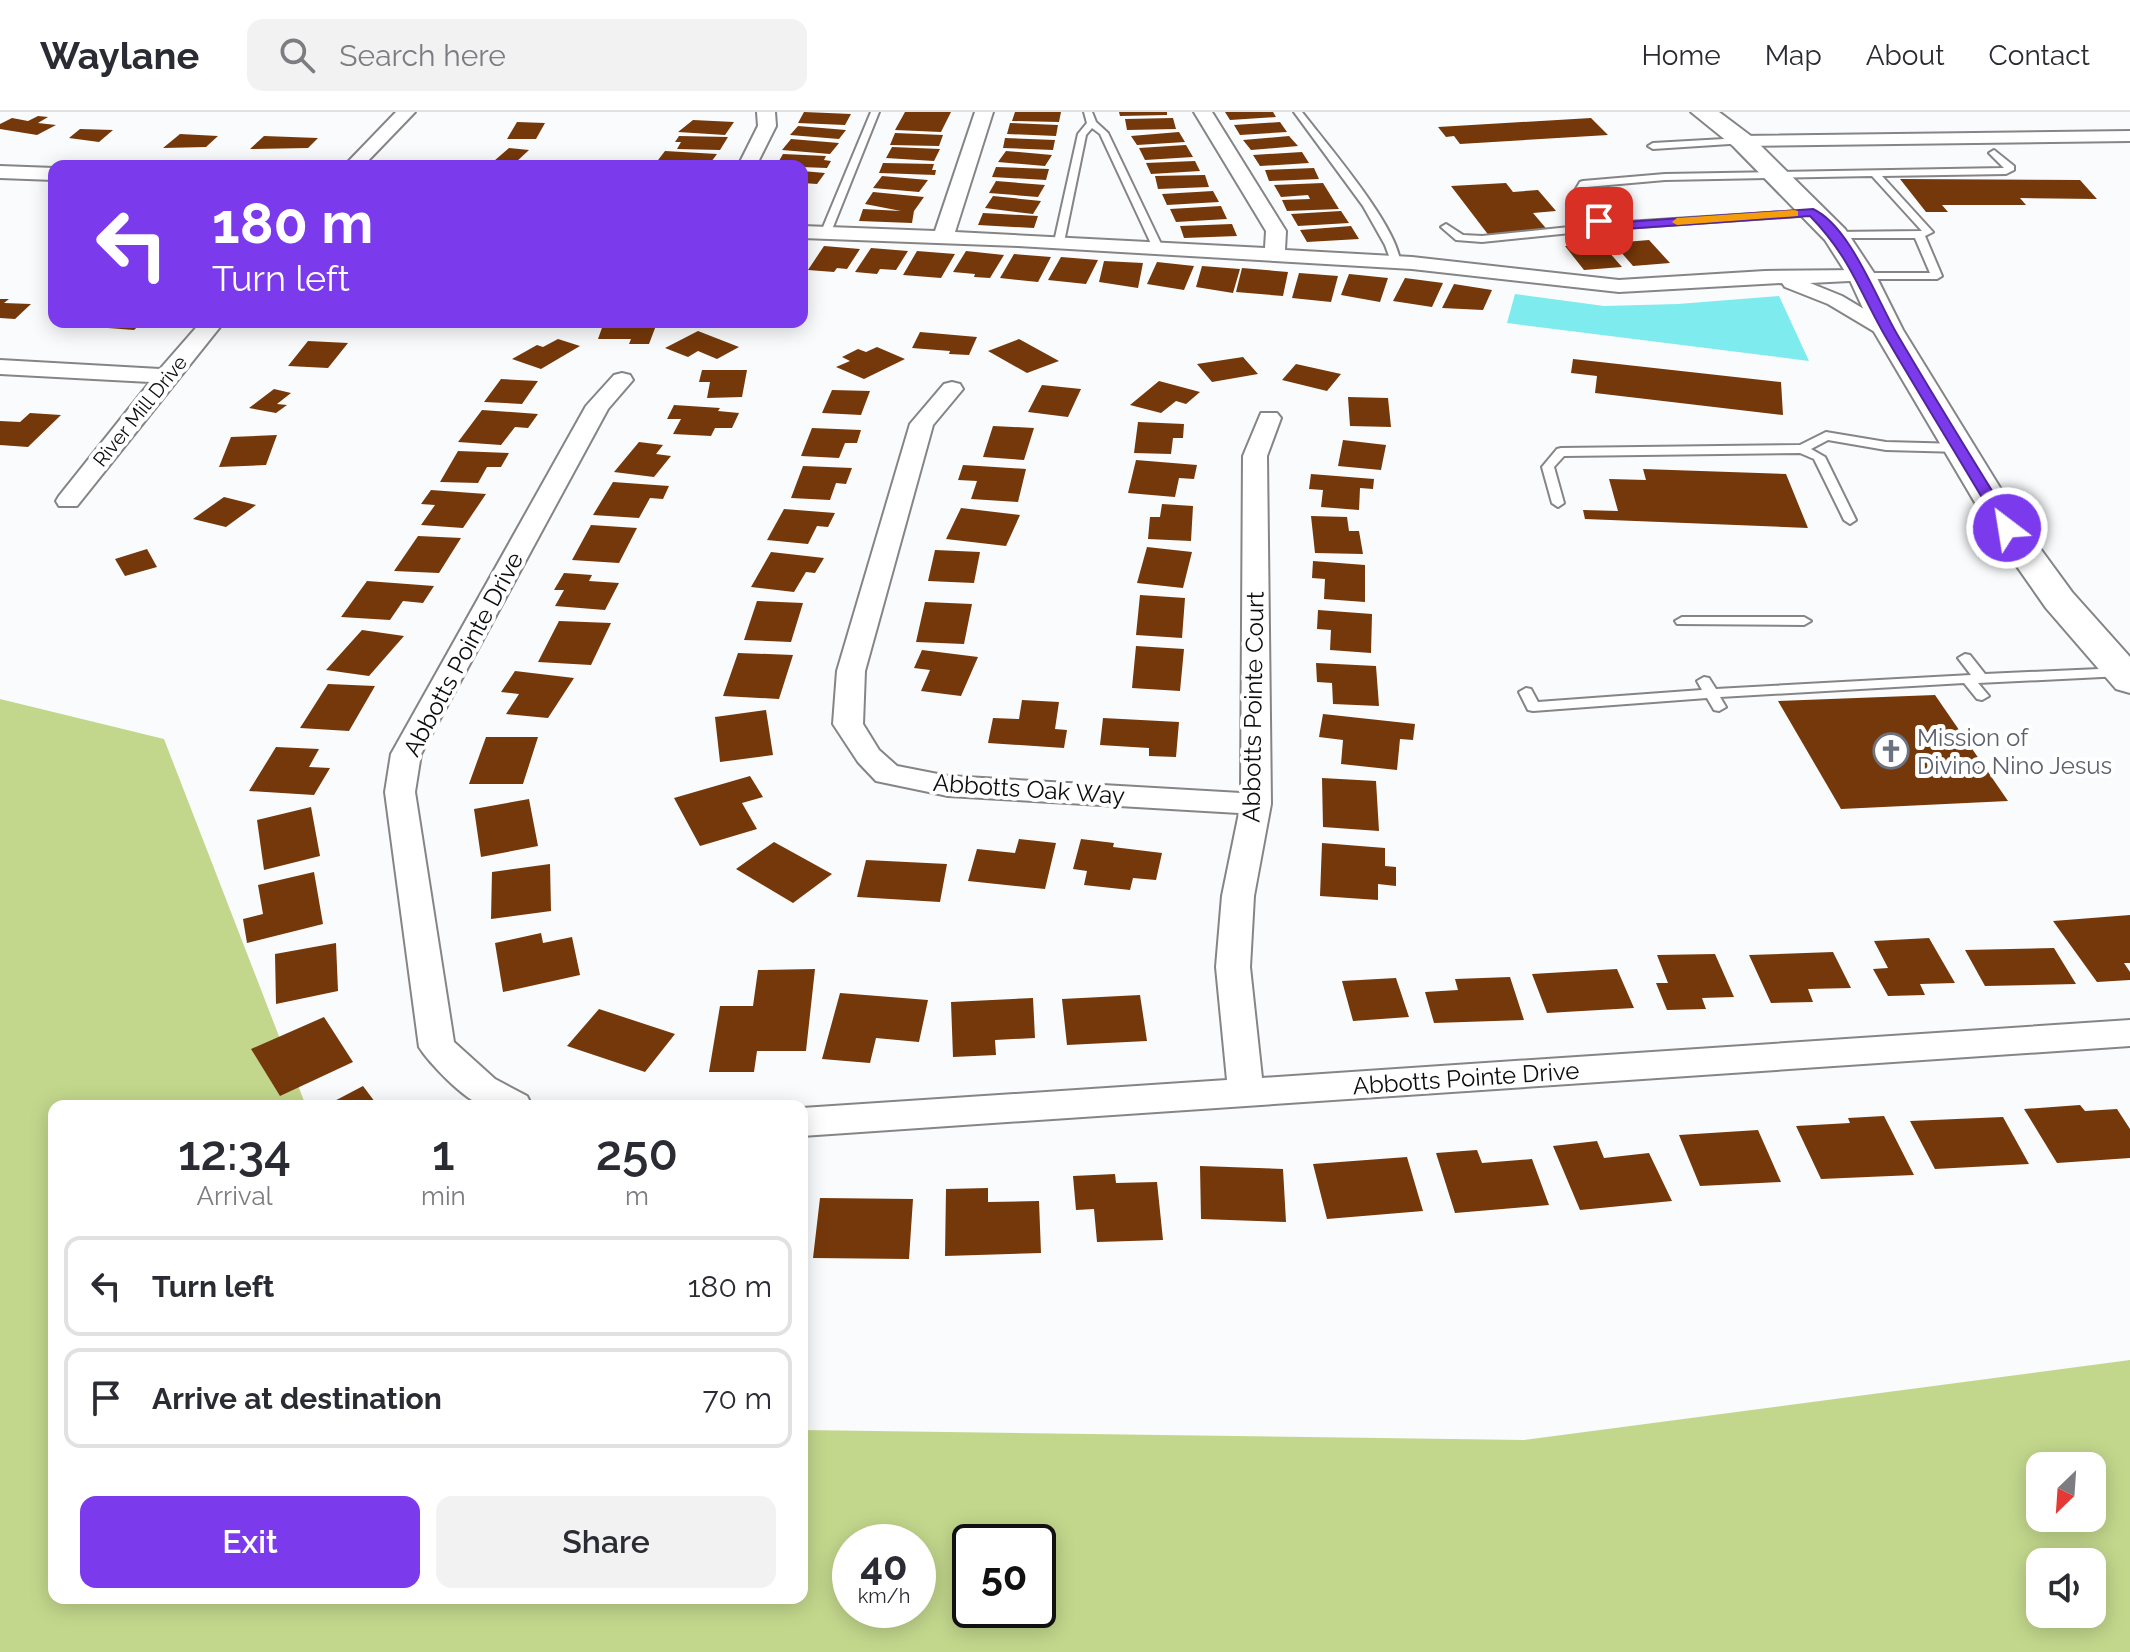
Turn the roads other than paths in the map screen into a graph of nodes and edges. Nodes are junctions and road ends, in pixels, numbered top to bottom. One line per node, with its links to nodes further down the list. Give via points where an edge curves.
1 (406, 112): 13 (street)
2 (766, 112): 14 (street, via 767,126)
3 (875, 112): 23 (lane)
4 (984, 112): 26 (street)
5 (1203, 112): 29 (street, via 1276,231)
6 (1298, 112): 30 (lane, via 1379,225)
7 (1703, 112): 10 (main road)
8 (1090, 117): 27 (lane); 28 (lane, via 1104,133)
9 (2130, 136): 10 (street)
10 (1742, 141): 11 (lane); 18 (main road)
11 (1653, 146)
12 (1994, 153): 17 (lane, via 2011,168)
13 (359, 160)
14 (750, 160)
15 (0, 172): 16 (street)
16 (48, 174)
17 (1875, 174): 18 (lane); 25 (lane, via 1928,232)
18 (1777, 175): 19 (main road); 20 (lane, via 1583,184 1579,192 1599,221)
19 (1813, 212): 20 (lane); 24 (main road)
20 (1610, 226): 21 (lane, via 1482,239 1460,238)
21 (1446, 227)
22 (808, 232): 23 (street)
23 (826, 232): 26 (street)
24 (1835, 235): 25 (lane); 31 (main road)
25 (1919, 235): 31 (lane, via 1937,276)
26 (943, 237): 27 (street)
27 (1059, 242): 28 (street)
28 (1158, 248): 29 (street)
29 (1275, 254): 30 (street)
30 (1396, 262): 32 (street, via 1619,286)
31 (1862, 276): 32 (street); 34 (main road)
32 (1765, 277): 34 (street, via 1801,285)
33 (208, 328): 36 (street, River Mill Drive)
34 (1888, 330): 40 (main road)
35 (0, 367): 36 (street)
36 (166, 376): 42 (street, River Mill Drive)
37 (622, 380): 59 (street, Abbotts Pointe Drive, via 598,406 406,754 400,792 437,1047 482,1089)
38 (952, 389): 56 (street, Abbotts Oak Way, via 922,424 851,671 848,724 868,756 887,774 948,786)
39 (1269, 418): 56 (street, Abbotts Pointe Court, via 1255,456)
40 (1961, 448): 41 (lane, via 1886,446 1826,436); 48 (main road, via 2007,528 2059,600)
41 (1802, 449): 43 (lane, via 1561,452 1548,467); 44 (lane, via 1819,457)
42 (68, 501)
43 (1558, 503)
44 (1850, 520)
45 (1682, 621): 46 (lane)
46 (1804, 621)
47 (1965, 658): 49 (lane)
48 (2126, 677): 49 (lane)
49 (1974, 678): 52 (lane); 54 (lane)
50 (1704, 681): 54 (lane)
51 (1526, 692): 53 (lane, via 1533,707)
52 (1982, 696)
53 (1628, 697): 54 (lane); 55 (lane)
54 (1716, 701)
55 (1640, 719)
56 (1256, 804): 58 (street, Abbotts Pointe Court, via 1238,896 1233,967)
57 (2130, 1033): 58 (street, Abbotts Pointe Drive)
58 (1246, 1092): 60 (street, Abbotts Pointe Drive)
59 (503, 1100)
60 (808, 1122)

